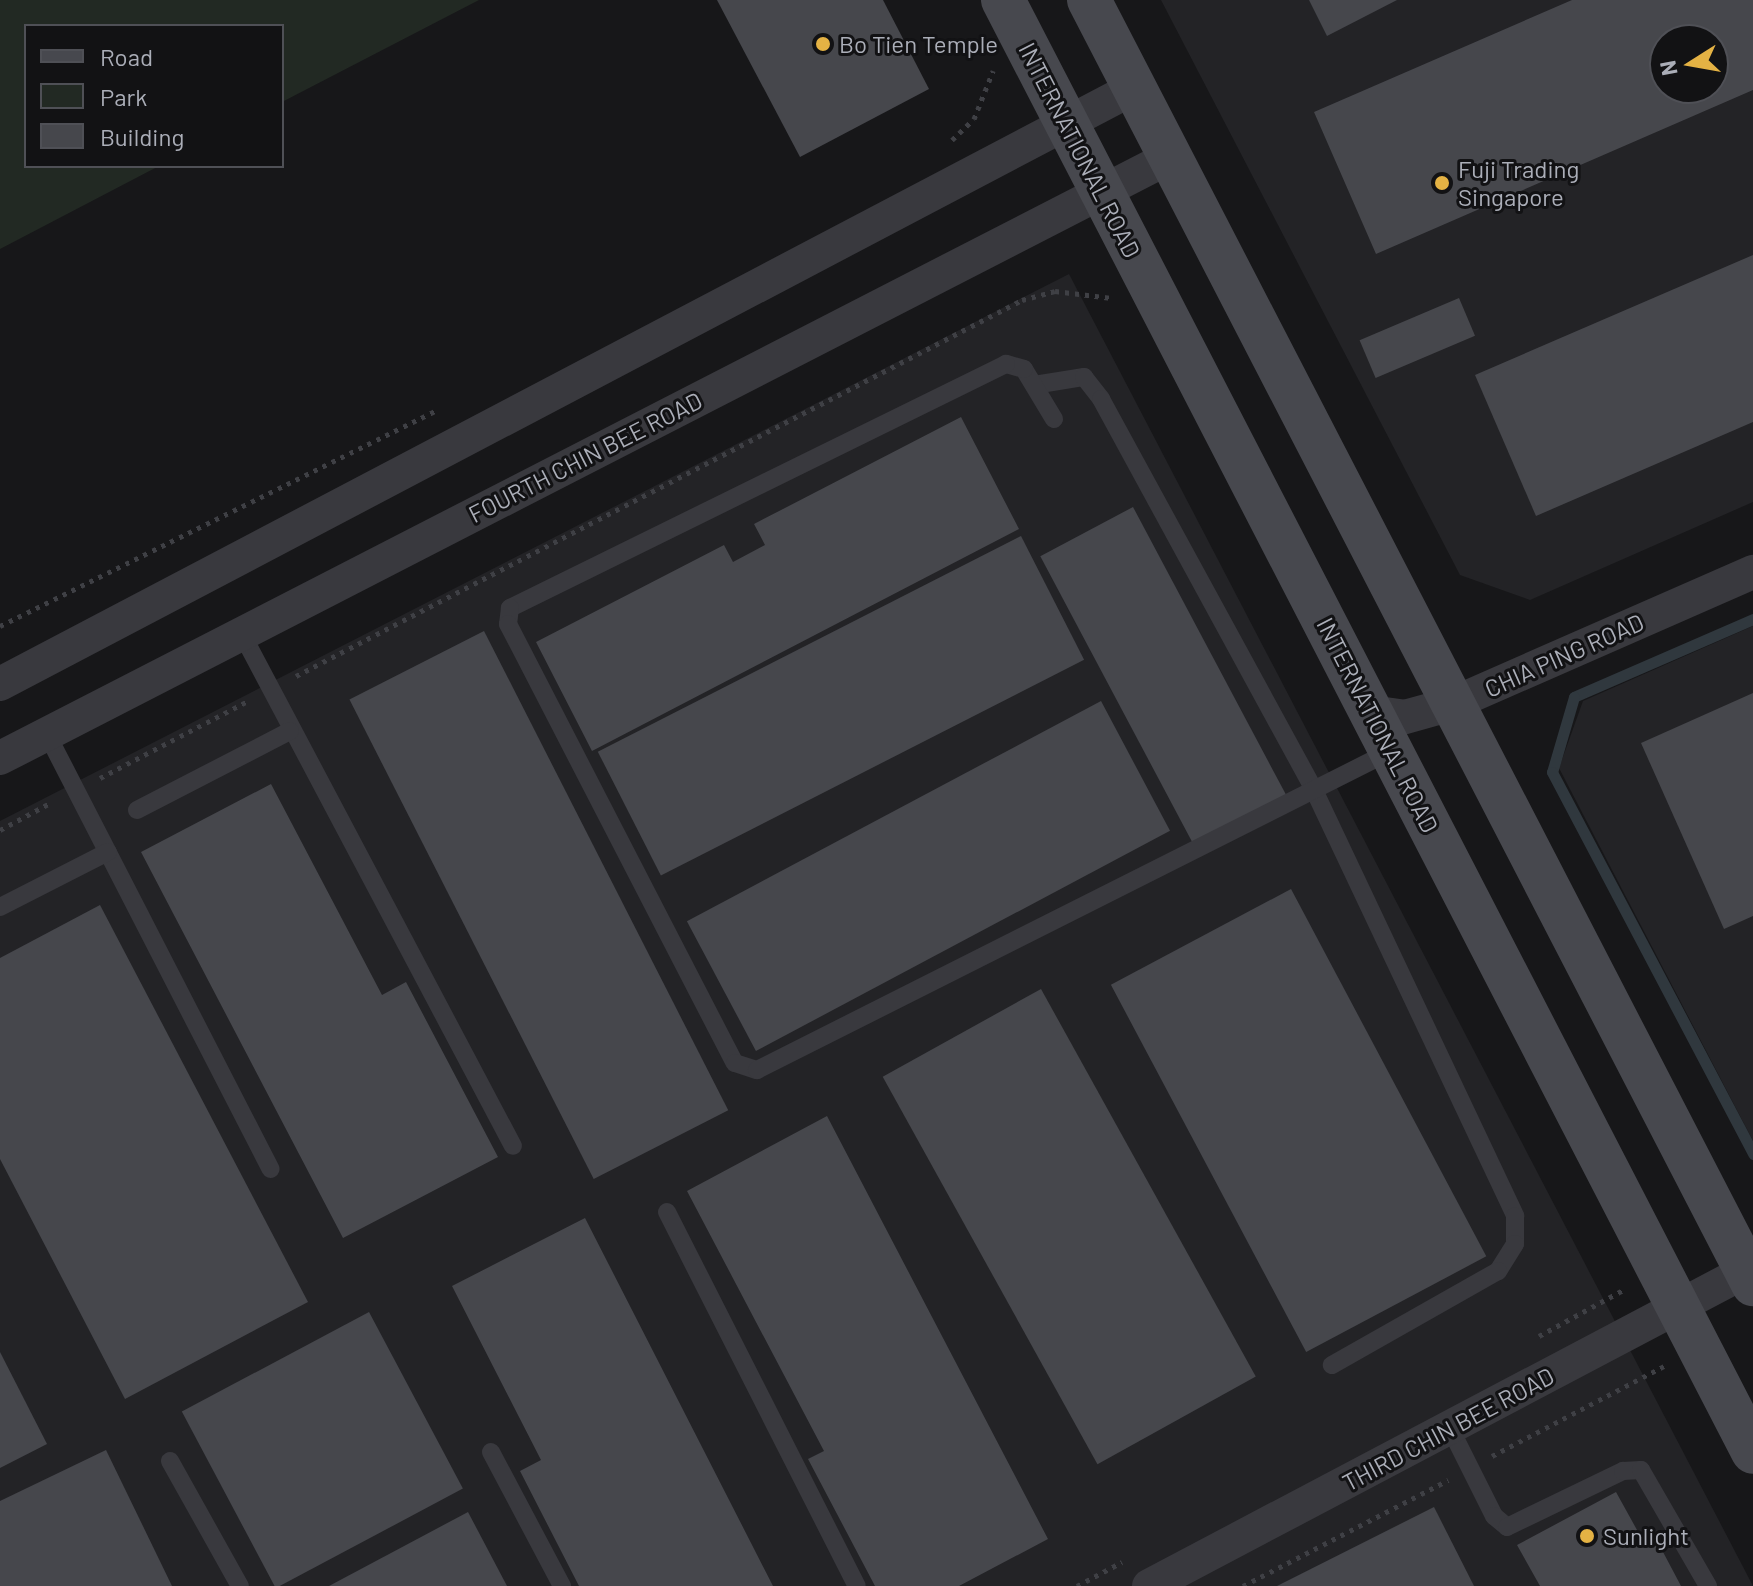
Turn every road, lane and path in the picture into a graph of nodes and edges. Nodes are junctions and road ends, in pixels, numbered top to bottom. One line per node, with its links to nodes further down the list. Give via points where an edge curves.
1 (1003, 0): 5 (main road, INTERNATIONAL ROAD)
2 (1089, 0): 4 (main road)
3 (995, 62): 6 (path, via 974,119)
4 (1134, 88): 5 (street); 7 (main road)
5 (1066, 123): 8 (main road, INTERNATIONAL ROAD); 16 (street)
6 (937, 149)
7 (1170, 157): 8 (street, FOURTH CHIN BEE ROAD); 18 (main road)
8 (1102, 192): 15 (street, FOURTH CHIN BEE ROAD); 19 (main road, INTERNATIONAL ROAD)
9 (1127, 303): 17 (path, via 1055,291 1022,300)
10 (1034, 385): 12 (lane); 24 (lane, via 1084,377 1101,399); 24 (lane, via 1019,365 998,367 510,608 508,624 735,1063 757,1070)
11 (440, 408): 14 (path)
12 (1054, 419)
13 (1753, 572): 18 (street, CHIA PING ROAD)
14 (0, 626)
15 (242, 634): 17 (lane); 21 (street, FOURTH CHIN BEE ROAD)
16 (0, 684)
17 (270, 690): 20 (lane); 25 (path)
18 (1452, 704): 19 (street, CHIA PING ROAD, via 1405,717); 33 (main road)
19 (1371, 712): 22 (main road, INTERNATIONAL ROAD)
20 (290, 731): 26 (lane); 30 (lane)
21 (47, 734): 23 (street, FOURTH CHIN BEE ROAD); 25 (lane)
22 (1391, 751): 24 (lane); 34 (main road, INTERNATIONAL ROAD)
23 (0, 758)
24 (1314, 790): 35 (lane, via 1515,1216 1515,1244 1498,1271)
25 (75, 791): 27 (path); 28 (lane)
26 (137, 810)
27 (0, 830)
28 (108, 852): 29 (lane); 31 (lane)
29 (0, 907)
30 (513, 1146)
31 (271, 1169)
32 (667, 1212): 42 (lane)
33 (1750, 1278): 34 (street, THIRD CHIN BEE ROAD)
34 (1680, 1308): 36 (street, THIRD CHIN BEE ROAD); 38 (main road, INTERNATIONAL ROAD)
35 (1332, 1365)
36 (1450, 1428): 43 (street, THIRD CHIN BEE ROAD); 44 (lane, via 1494,1516 1507,1527 1623,1471 1641,1470)
37 (491, 1452): 41 (lane)
38 (1753, 1452)
39 (170, 1461): 40 (lane)
40 (240, 1586)
41 (562, 1586)
42 (857, 1586)
43 (1149, 1586)
44 (1708, 1586)

